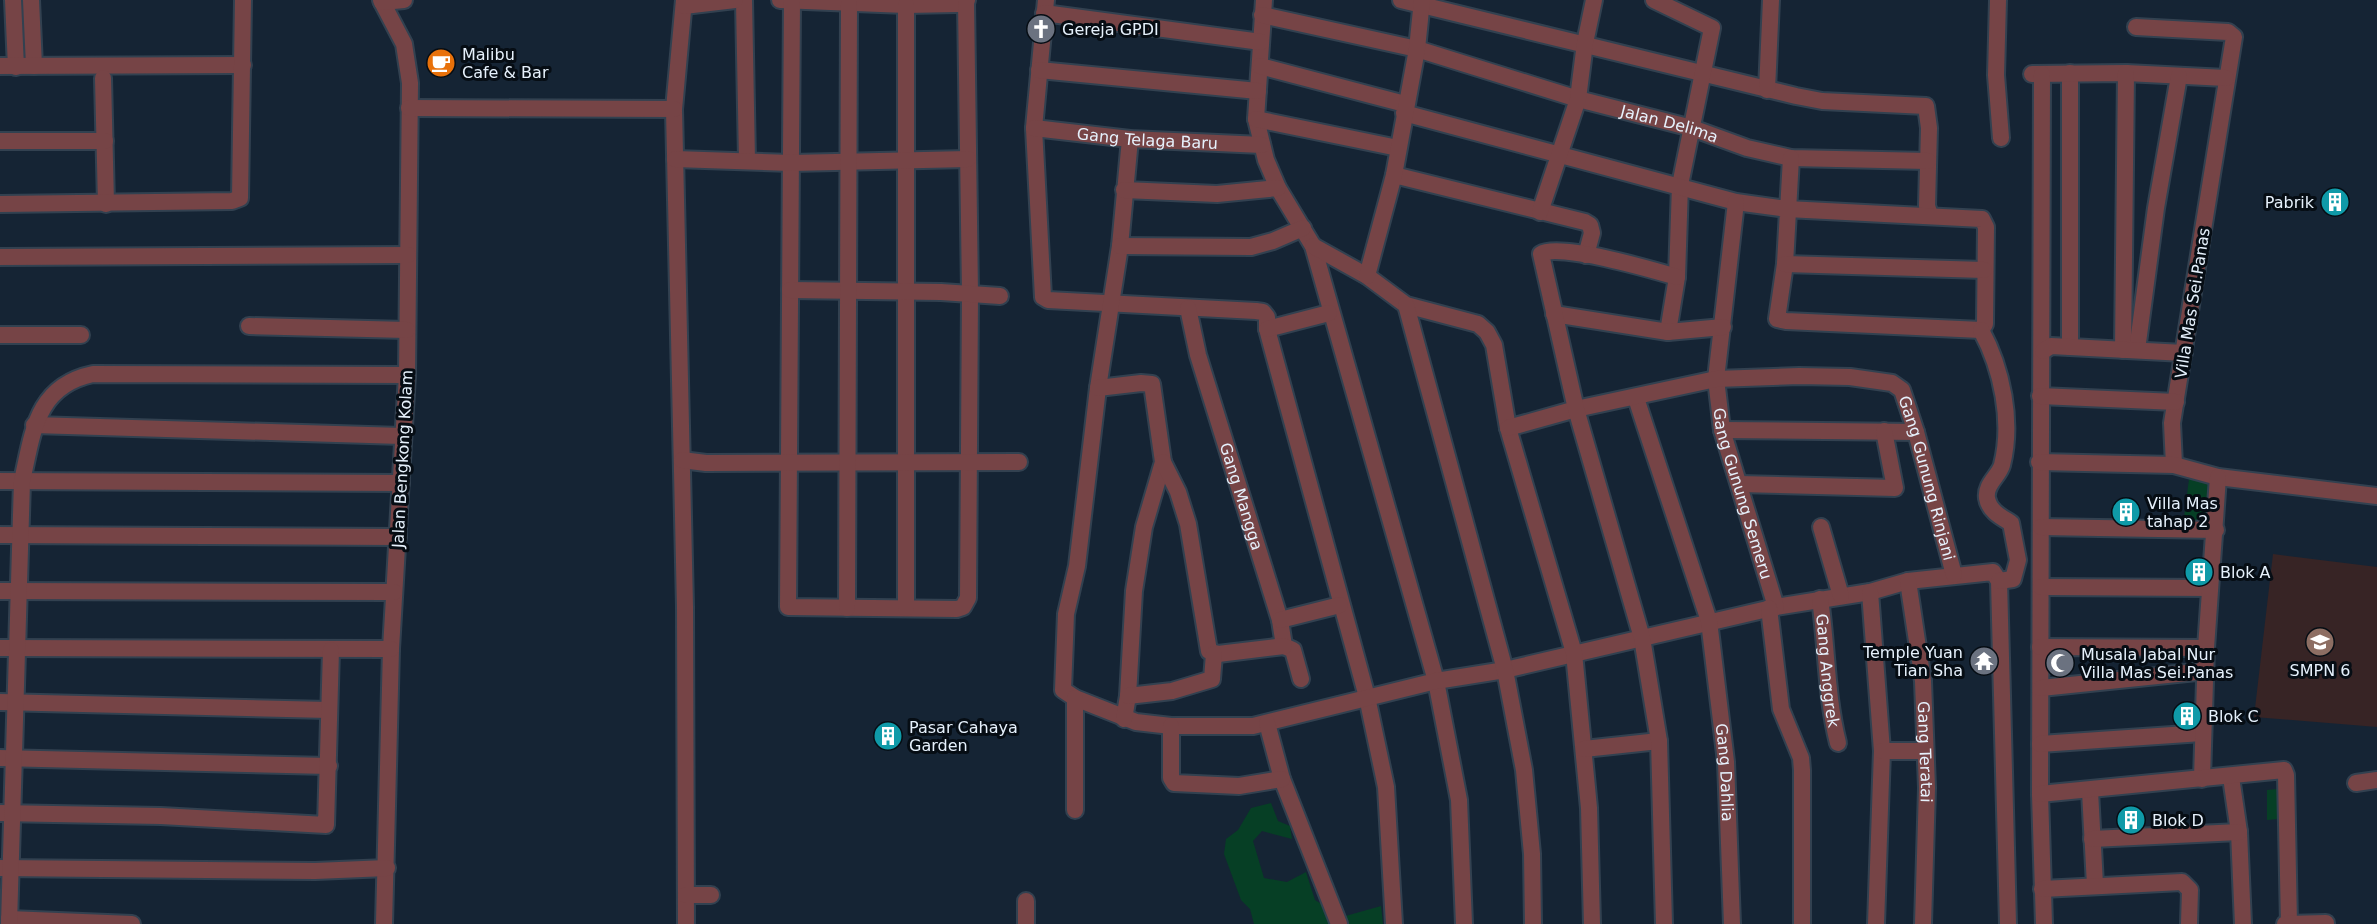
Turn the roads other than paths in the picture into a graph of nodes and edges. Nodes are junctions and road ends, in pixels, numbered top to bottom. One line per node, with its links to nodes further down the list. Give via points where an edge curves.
1 (15, 0): 2 (street); 26 (street)
2 (30, 0): 27 (street)
3 (243, 0): 25 (street)
4 (735, 0): 15 (street)
5 (744, 0): 56 (street)
6 (780, 0): 7 (street)
7 (792, 0): 17 (street); 59 (street)
8 (1401, 0): 16 (street)
9 (1594, 0): 23 (street)
10 (1654, 0): 32 (street, via 1711,25)
11 (1771, 0): 36 (street)
12 (1998, 0): 45 (street, via 1996,75)
13 (389, 1): 39 (street, Jalan Bengkong Kolam, via 404,44)
14 (966, 1): 18 (street); 55 (street)
15 (684, 3): 41 (street)
16 (1422, 3): 23 (street); 24 (street)
17 (849, 4): 18 (street); 58 (street)
18 (906, 5): 54 (street)
19 (1045, 7): 22 (street); 29 (street)
20 (1263, 7): 22 (street); 24 (street, Jalan Delima)
21 (2136, 27): 35 (street, Villa Mas Sei.Panas, via 2231,33 2234,37)
22 (1261, 42): 28 (street)
23 (1585, 43): 32 (street); 38 (street)
24 (1417, 50): 38 (street, Jalan Delima); 40 (street)
25 (243, 64): 27 (street); 66 (street, via 240,198)
26 (8, 66): 27 (street)
27 (34, 66)
28 (1260, 66): 37 (street); 40 (street)
29 (1040, 70): 37 (street); 43 (street)
30 (2070, 73): 31 (street); 98 (street); 100 (street, via 2037,74)
31 (2126, 73): 33 (street); 99 (street)
32 (1702, 74): 36 (street); 44 (street)
33 (2180, 76): 35 (street); 99 (street)
34 (103, 78): 48 (street)
35 (2226, 78): 101 (street, Villa Mas Sei.Panas)
36 (1767, 90): 57 (street, via 1822,101 1926,106)
37 (1258, 91): 42 (street)
38 (1578, 99): 44 (street, Jalan Delima); 51 (street)
39 (410, 108): 41 (street); 73 (street, Jalan Bengkong Kolam)
40 (1405, 108): 50 (street); 51 (street)
41 (674, 109): 53 (street)
42 (1256, 119): 49 (street); 50 (street)
43 (1034, 128): 46 (street, Gang Telaga Baru); 85 (street, via 1043,297)
44 (1692, 128): 52 (street, Jalan Delima, via 1747,148); 61 (street)
45 (2001, 138)
46 (1130, 139): 49 (street, Gang Telaga Baru); 63 (street)
47 (0, 141): 48 (street)
48 (105, 141): 66 (street)
49 (1262, 145): 62 (street)
50 (1398, 148): 60 (street)
51 (1559, 153): 61 (street); 68 (street)
52 (1791, 158): 57 (street, Jalan Delima); 67 (street)
53 (675, 159): 56 (street); 115 (street)
54 (906, 159): 55 (street); 58 (street); 82 (street)
55 (968, 159): 83 (street)
56 (747, 161): 59 (street)
57 (1928, 161): 69 (street)
58 (851, 162): 59 (street); 81 (street)
59 (791, 163): 80 (street)
60 (1394, 175): 68 (street); 78 (street)
61 (1680, 185): 64 (street); 79 (street)
62 (1278, 188): 63 (street, via 1217,194); 70 (street)
63 (1124, 190): 71 (street)
64 (1736, 202): 67 (street); 91 (street, Gang Gunung Semeru)
65 (0, 204): 66 (street)
66 (106, 204)
67 (1787, 209): 69 (street); 76 (street)
68 (1540, 212): 74 (street, via 1590,225 1592,233)
69 (1930, 215): 77 (street, via 1983,219)
70 (1303, 228): 71 (street, via 1251,247); 72 (street)
71 (1120, 246): 85 (street)
72 (1313, 246): 78 (street); 88 (street)
73 (408, 255): 75 (street); 93 (street, Jalan Bengkong Kolam)
74 (1586, 255): 79 (street); 89 (street, via 1552,250 1541,254)
75 (0, 257)
76 (1785, 264): 77 (street); 94 (street, via 1777,319)
77 (1984, 270): 94 (street)
78 (1367, 276): 86 (street)
79 (1677, 277): 95 (street)
80 (790, 290): 81 (street); 119 (street)
81 (847, 290): 82 (street); 121 (street)
82 (907, 292): 83 (street); 122 (street)
83 (970, 294): 84 (street); 120 (street)
84 (1000, 297)
85 (1112, 303): 87 (street); 104 (street)
86 (1406, 305): 110 (street, via 1478,324 1487,332 1494,345); 162 (street)
87 (1188, 308): 92 (street, via 1263,312); 151 (street, Gang Mangga, via 1197,355)
88 (1329, 313): 92 (street); 165 (street)
89 (1554, 314): 95 (street); 108 (street)
90 (249, 326): 93 (street)
91 (1723, 327): 95 (street); 103 (street, Gang Gunung Semeru)
92 (1267, 329): 147 (street)
93 (407, 330): 102 (street, Jalan Bengkong Kolam)
94 (1982, 330): 138 (street, via 1995,361 2008,421 2002,466 1989,485 1987,496 1991,509 2011,523 2018,560 2013,579)
95 (1668, 332)
96 (0, 335): 97 (street)
97 (81, 335)
98 (2070, 347): 99 (street); 100 (street, via 2051,346)
99 (2130, 350): 101 (street)
100 (2043, 351): 105 (street)
101 (2184, 353): 107 (street, Villa Mas Sei.Panas)
102 (407, 375): 109 (street, via 93,374 73,379 56,390); 114 (street, Jalan Bengkong Kolam)
103 (1716, 379): 106 (street, Gang Gunung Rinjani); 111 (street, Gang Gunung Semeru); 113 (street, Gang Gunung Rinjani, via 1850,377 1892,383 1902,390)
104 (1098, 388): 117 (street, via 1152,384); 169 (street, via 1077,566 1066,614 1062,686)
105 (2040, 396): 107 (street); 118 (street)
106 (1636, 398): 108 (street, Gang Gunung Rinjani); 152 (street, Gang Dahlia)
107 (2176, 402): 123 (street, Villa Mas Sei.Panas, via 2172,423)
108 (1576, 409): 110 (street, Gang Gunung Rinjani); 153 (street)
109 (34, 425): 114 (street); 126 (street)
110 (1508, 428): 160 (street)
111 (1722, 430): 112 (street); 128 (street, Gang Gunung Semeru)
112 (1884, 431): 113 (street); 128 (street, via 1895,488)
113 (1916, 432): 136 (street, Gang Gunung Rinjani)
114 (402, 436): 127 (street, Jalan Bengkong Kolam)
115 (682, 460): 119 (street); 199 (street)
116 (1019, 462): 120 (street)
117 (1163, 462): 161 (street, via 1188,524 1206,646); 167 (street, via 1144,527 1134,591)
118 (2039, 462): 123 (street); 131 (street)
119 (789, 463): 121 (street); 149 (street, via 788,607)
120 (969, 463): 122 (street); 150 (street, via 967,604 957,609)
121 (848, 464): 122 (street); 149 (street)
122 (908, 464): 150 (street)
123 (2174, 465): 124 (street)
124 (2218, 477): 129 (street); 132 (street)
125 (0, 481): 126 (street)
126 (22, 481): 127 (street); 134 (street)
127 (401, 483): 135 (street, Jalan Bengkong Kolam)
128 (1738, 484): 148 (street, Gang Gunung Semeru)
129 (2377, 496)
130 (1821, 527): 145 (street)
131 (2041, 527): 132 (street); 139 (street)
132 (2216, 530): 140 (street)
133 (0, 536): 134 (street)
134 (20, 536): 135 (street); 142 (street)
135 (398, 537): 143 (street, Jalan Bengkong Kolam)
136 (1953, 575): 137 (street); 138 (street, via 1987,571)
137 (1908, 581): 144 (street); 181 (street, Gang Teratai, via 1923,681)
138 (1999, 581): 218 (street)
139 (2041, 587): 140 (street); 155 (street)
140 (2210, 588): 157 (street)
141 (0, 591): 142 (street)
142 (18, 592): 143 (street); 156 (street)
143 (394, 592): 158 (street, Jalan Bengkong Kolam)
144 (1870, 592): 145 (street); 180 (street)
145 (1841, 596): 146 (street)
146 (1820, 599): 148 (street); 177 (street, Gang Anggrek, via 1829,704)
147 (1340, 605): 151 (street); 168 (street)
148 (1772, 607): 152 (street); 215 (street, Gang Gunung Semeru, via 1781,709 1801,758)
149 (847, 608): 150 (street)
150 (906, 608)
151 (1280, 620): 154 (street, Gang Mangga)
152 (1709, 621): 153 (street); 214 (street, Gang Dahlia, via 1726,762)
153 (1642, 638): 160 (street); 176 (street)
154 (1284, 646): 161 (street); 164 (street, Gang Mangga, via 1292,648)
155 (2040, 647): 157 (street); 166 (street)
156 (8, 648): 159 (street); 170 (street)
157 (2206, 648): 163 (street)
158 (391, 649): 159 (street); 196 (street, Jalan Bengkong Kolam)
159 (332, 650): 171 (street)
160 (1574, 653): 162 (street); 179 (street)
161 (1214, 654): 167 (street, via 1212,679 1172,691)
162 (1505, 670): 165 (street); 211 (street, via 1524,770 1532,854)
163 (2206, 671): 166 (street); 175 (street)
164 (1301, 679)
165 (1436, 681): 168 (street); 210 (street, via 1459,800)
166 (2042, 688): 178 (street)
167 (1128, 696): 172 (street)
168 (1367, 697): 173 (street); 209 (street, via 1386,788)
169 (1074, 698): 172 (street); 191 (street)
170 (8, 703): 171 (street); 182 (street)
171 (329, 710): 183 (street)
172 (1124, 719): 174 (street)
173 (1267, 723): 174 (street, via 1240,727); 185 (street)
174 (1171, 726): 185 (street, via 1174,783 1239,786)
175 (2202, 733): 178 (street); 186 (street)
176 (1659, 741): 179 (street); 213 (street)
177 (1838, 743)
178 (2040, 744): 190 (street)
179 (1584, 749): 212 (street)
180 (1882, 751): 181 (street); 216 (street)
181 (1925, 751): 217 (street, Gang Teratai)
182 (7, 758): 183 (street); 192 (street)
183 (329, 766): 192 (street, via 326,825)
184 (2230, 777): 186 (street); 193 (street); 222 (street, via 2281,770 2286,773)
185 (1282, 779): 208 (street)
186 (2202, 779): 189 (street)
187 (2377, 780): 188 (street)
188 (2356, 783)
189 (2090, 791): 190 (street); 194 (street)
190 (2040, 794): 198 (street)
191 (1075, 810)
192 (6, 813): 195 (street)
193 (2239, 832): 194 (street); 221 (street)
194 (2092, 839): 197 (street)
195 (4, 868): 196 (street); 202 (street)
196 (387, 868): 205 (street, Jalan Bengkong Kolam)
197 (2095, 885): 198 (street); 220 (street, via 2186,883 2190,890)
198 (2042, 889): 219 (street)
199 (686, 895): 200 (street); 206 (street)
200 (711, 895)
201 (1026, 902): 207 (street)
202 (9, 922): 204 (street)
203 (2326, 923): 222 (street)
204 (132, 924)
205 (384, 924)
206 (686, 924)
207 (1026, 924)
208 (1339, 924)
209 (1394, 924)
210 (1464, 924)
211 (1533, 924)
212 (1592, 924)
213 (1664, 924)
214 (1732, 924)
215 (1802, 924)
216 (1876, 924)
217 (1923, 924)
218 (2008, 924)
219 (2044, 924)
220 (2189, 924)
221 (2243, 924)
222 (2287, 924)

